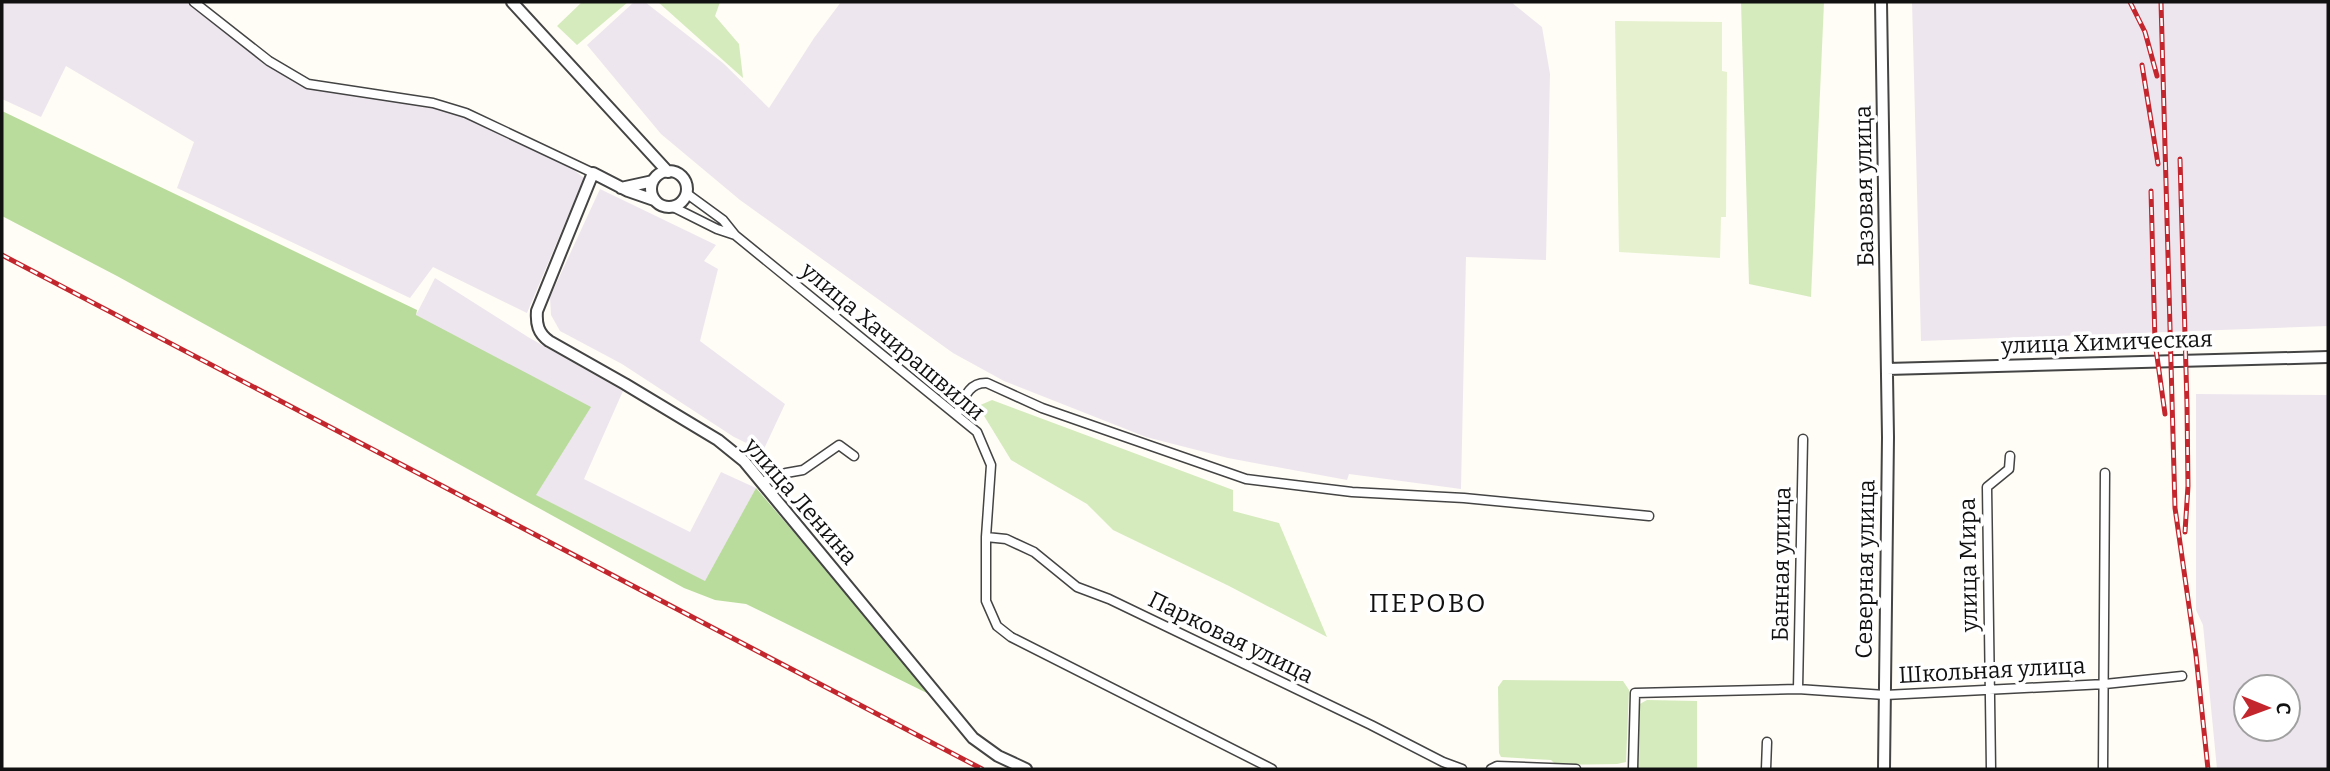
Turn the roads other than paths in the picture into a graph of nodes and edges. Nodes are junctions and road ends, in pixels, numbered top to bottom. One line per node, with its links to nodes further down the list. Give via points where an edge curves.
1 (194, 2): 4 (street, via 270,61 309,84 433,103 466,113)
2 (512, 2): 5 (street, via 652,156)
3 (1881, 2): 12 (street, Базовая улица)
4 (593, 173): 6 (street); 18 (street, улица Ленина, via 537,311 540,333 718,440)
5 (660, 176): 6 (street); 7 (street, via 681,177); 8 (street, via 652,193)
6 (621, 188): 8 (street)
7 (686, 193): 9 (street); 10 (street, улица Хачирашвили, via 723,220)
8 (654, 200): 9 (street)
9 (673, 206): 10 (street)
10 (735, 235): 13 (street, улица Хачирашвили)
11 (2328, 357): 12 (street, улица Химическая)
12 (1887, 369): 25 (street, Северная улица)
13 (957, 414): 19 (street, via 970,387 987,383 1042,408 1246,479); 20 (street, улица Хачирашвили, via 977,432 991,465)
14 (1803, 439): 23 (street, Банная улица)
15 (854, 456): 18 (street, via 839,445 803,470)
16 (2010, 456): 24 (street, улица Мира, via 2009,469 1987,487)
17 (2105, 472): 22 (street)
18 (762, 482): 27 (street, улица Ленина, via 972,737)
19 (1649, 516)
20 (986, 537): 28 (street, улица Хачирашвили, via 986,601 997,625 1011,637); 29 (street, Парковая улица, via 1006,539 1034,552 1077,587)
21 (2182, 676): 22 (street, Школьная улица)
22 (2105, 684): 24 (street, Школьная улица); 36 (street)
23 (1798, 689): 25 (street, Школьная улица); 32 (street, Школьная улица, via 1635,693)
24 (1989, 689): 25 (street, Школьная улица); 35 (street, улица Мира)
25 (1885, 695): 34 (street, Северная улица)
26 (1768, 742): 33 (street)
27 (1026, 769)
28 (1272, 769)
29 (1462, 769)
30 (1491, 769): 31 (street)
31 (1576, 769)
32 (1633, 769)
33 (1766, 769)
34 (1884, 769)
35 (1991, 769)
36 (2103, 769)

